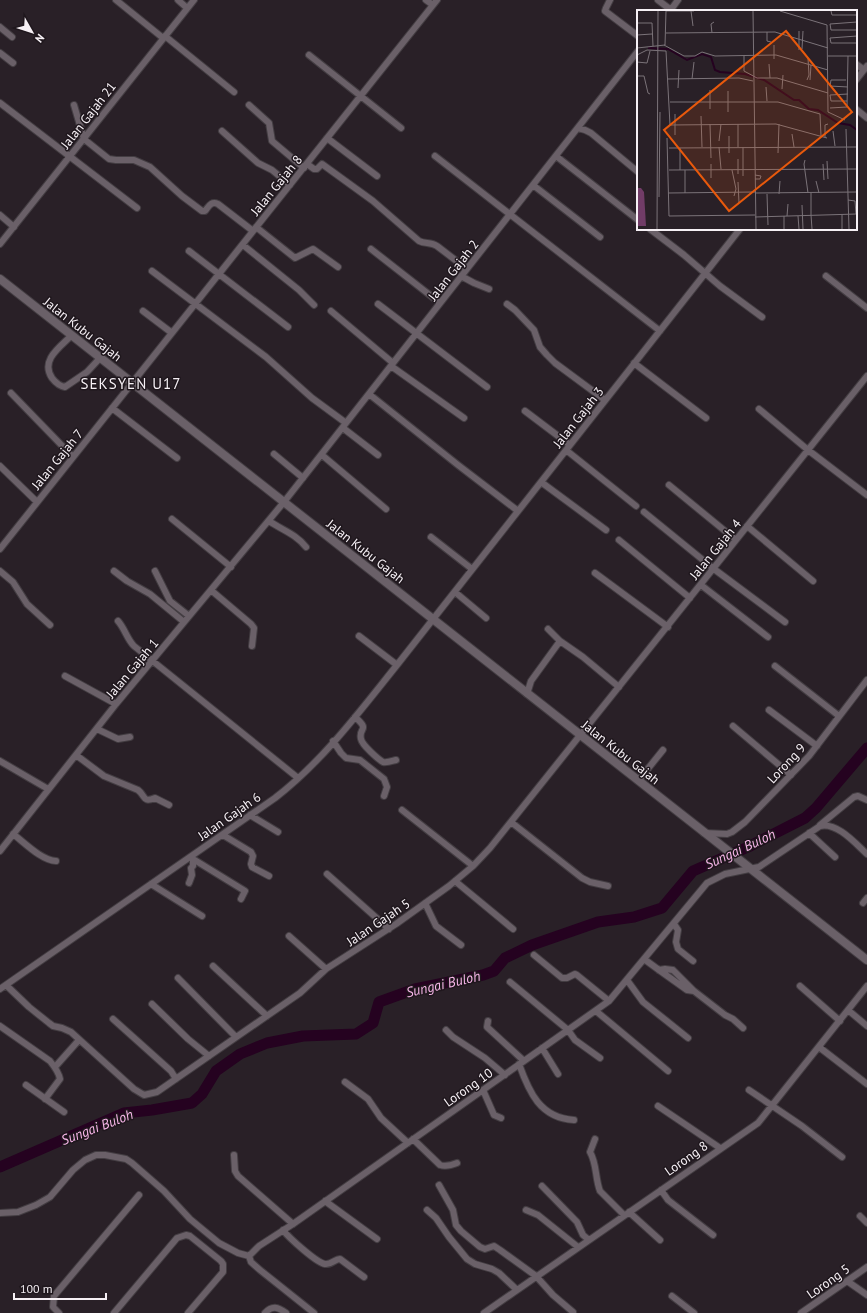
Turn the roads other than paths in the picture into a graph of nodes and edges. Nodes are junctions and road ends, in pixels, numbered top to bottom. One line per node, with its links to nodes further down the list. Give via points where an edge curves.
1 (116, 0): 14 (street)
2 (178, 0): 9 (street)
3 (194, 0): 9 (street, Jalan Gajah 21)
4 (426, 0): 8 (street)
5 (610, 0): 12 (street, via 605,11)
6 (658, 0): 10 (street)
7 (678, 0): 10 (street)
8 (435, 3): 23 (street, Jalan Gajah 8)
9 (188, 8): 14 (street, Jalan Gajah 21)
10 (670, 10)
11 (0, 27): 13 (street)
12 (637, 35)
13 (12, 37)
14 (164, 37): 22 (street); 33 (street, Jalan Gajah 21)
15 (637, 52): 30 (street, Jalan Gajah 2)
16 (0, 53): 18 (street)
17 (309, 55): 23 (street)
18 (13, 63)
19 (857, 64): 20 (street)
20 (866, 69): 21 (street)
21 (857, 79)
22 (234, 92)
23 (361, 96): 29 (street); 32 (street, Jalan Gajah 8)
24 (0, 102): 34 (street)
25 (74, 105): 33 (street)
26 (249, 105): 39 (street, via 269,123 272,141)
27 (857, 110): 28 (street)
28 (867, 118)
29 (402, 128)
30 (578, 128): 36 (street, Jalan Gajah 2); 40 (street, via 591,133)
31 (222, 130): 42 (street, via 258,163 272,170)
32 (327, 138): 37 (street, Jalan Gajah 8); 41 (street)
33 (84, 139): 34 (street, Jalan Gajah 21); 49 (street, via 109,159 142,162 202,211 211,204 218,204)
34 (70, 156): 44 (street); 48 (street, Jalan Gajah 21)
35 (435, 156): 46 (street)
36 (556, 156): 43 (street, Jalan Gajah 2); 47 (street)
37 (312, 157): 38 (street); 39 (street, Jalan Gajah 8)
38 (322, 164): 39 (street, via 317,169); 58 (street, via 373,201 419,241 432,243)
39 (305, 166): 42 (street, Jalan Gajah 8)
40 (637, 171)
41 (377, 176)
42 (290, 185): 49 (street, Jalan Gajah 8)
43 (533, 185): 46 (street, Jalan Gajah 2); 52 (street)
44 (137, 208)
45 (0, 215): 48 (street)
46 (510, 215): 58 (street, Jalan Gajah 2); 76 (street)
47 (637, 219)
48 (14, 227): 53 (street, Jalan Gajah 21)
49 (255, 229): 54 (street, Jalan Gajah 8); 57 (street, via 293,257 313,249)
50 (651, 230): 60 (street)
51 (739, 230): 60 (street, Jalan Gajah 3)
52 (600, 237)
53 (0, 244)
54 (243, 245): 61 (street, Jalan Gajah 8); 70 (street)
55 (371, 249): 66 (street)
56 (189, 251): 61 (street)
57 (338, 267)
58 (467, 269): 62 (street, Jalan Gajah 2)
59 (152, 271): 67 (street)
60 (705, 273): 74 (street); 76 (street, Jalan Gajah 3)
61 (219, 275): 67 (street, Jalan Gajah 8); 75 (street)
62 (461, 276): 65 (street); 66 (street, Jalan Gajah 2)
63 (826, 276): 71 (street)
64 (0, 279): 79 (street, Jalan Kubu Gajah)
65 (489, 289)
66 (440, 303): 78 (street, Jalan Gajah 2)
67 (195, 304): 77 (street, Jalan Gajah 8); 94 (street, via 266,357)
68 (378, 304): 78 (street)
69 (507, 304): 88 (street, via 534,330 540,347 555,363)
70 (314, 305)
71 (867, 308)
72 (143, 311): 77 (street)
73 (331, 311): 82 (street)
74 (762, 317)
75 (288, 327)
76 (660, 331): 81 (street, Jalan Gajah 3)
77 (172, 333): 84 (street, Jalan Gajah 8)
78 (416, 334): 82 (street, Jalan Gajah 2); 85 (street)
79 (72, 335): 80 (street, Jalan Kubu Gajah); 80 (street, via 48,363 53,380 65,387 87,372)
80 (100, 358): 84 (street, Jalan Kubu Gajah)
81 (634, 363): 88 (street, Jalan Gajah 3); 93 (street)
82 (392, 364): 87 (street, Jalan Gajah 2); 92 (street)
83 (867, 376): 96 (street, Jalan Gajah 4)
84 (132, 383): 89 (street, Jalan Gajah 7); 108 (street, Jalan Kubu Gajah)
85 (487, 387)
86 (11, 393): 100 (street)
87 (369, 394): 94 (street, Jalan Gajah 2); 111 (street)
88 (605, 400): 95 (street, Jalan Gajah 3)
89 (112, 408): 100 (street, Jalan Gajah 7); 101 (street)
90 (759, 409): 96 (street)
91 (525, 411): 95 (street)
92 (464, 418)
93 (706, 418)
94 (344, 426): 98 (street, Jalan Gajah 2); 99 (street)
95 (568, 447): 104 (street, Jalan Gajah 3); 109 (street)
96 (808, 450): 106 (street); 115 (street, Jalan Gajah 4)
97 (274, 454): 103 (street)
98 (322, 455): 103 (street, Jalan Gajah 2); 110 (street)
99 (378, 455)
100 (73, 457): 107 (street, Jalan Gajah 7)
101 (177, 458)
102 (0, 466): 107 (street)
103 (303, 478): 108 (street, Jalan Gajah 2)
104 (541, 482): 111 (street, Jalan Gajah 3); 116 (street)
105 (669, 485): 119 (street)
106 (867, 495)
107 (37, 502): 121 (street, Jalan Gajah 7)
108 (284, 502): 114 (street, Jalan Gajah 1); 136 (street, Jalan Kubu Gajah)
109 (636, 506)
110 (386, 509)
111 (518, 512): 124 (street, Jalan Gajah 3)
112 (644, 512): 123 (street)
113 (172, 519): 122 (street)
114 (269, 520): 120 (street, via 293,534); 122 (street, Jalan Gajah 1)
115 (748, 526): 119 (street, Jalan Gajah 4); 129 (street)
116 (606, 530)
117 (431, 537): 124 (street)
118 (619, 540): 133 (street)
119 (736, 540): 123 (street, Jalan Gajah 4)
120 (306, 547)
121 (0, 549)
122 (231, 567): 131 (street, Jalan Gajah 1)
123 (714, 568): 130 (street, Jalan Gajah 4); 139 (street)
124 (472, 569): 132 (street, Jalan Gajah 3)
125 (0, 571): 140 (street, via 13,582 27,604)
126 (114, 571): 138 (street, via 150,594)
127 (155, 571): 134 (street, via 170,601)
128 (595, 573): 141 (street)
129 (813, 581)
130 (700, 585): 133 (street, Jalan Gajah 4); 144 (street)
131 (212, 590): 134 (street, Jalan Gajah 1); 146 (street, via 252,624)
132 (455, 592): 135 (street); 136 (street, Jalan Gajah 3)
133 (690, 598): 141 (street, Jalan Gajah 4)
134 (189, 616): 138 (street, Jalan Gajah 1)
135 (486, 618)
136 (433, 620): 148 (street, Jalan Gajah 6); 153 (street, Jalan Kubu Gajah)
137 (118, 621): 147 (street, via 131,642)
138 (184, 622): 147 (street, Jalan Gajah 1)
139 (785, 622)
140 (50, 625)
141 (668, 627): 152 (street, Jalan Gajah 4)
142 (548, 629): 145 (street)
143 (359, 636): 148 (street)
144 (768, 637)
145 (560, 642): 152 (street, via 583,657); 153 (street, via 531,681)
146 (252, 646)
147 (153, 661): 154 (street, Jalan Gajah 1); 169 (street)
148 (397, 665): 157 (street, Jalan Gajah 6)
149 (775, 666): 156 (street)
150 (66, 676): 154 (street)
151 (867, 680): 156 (street, Lorong 9)
152 (619, 687): 160 (street, Jalan Gajah 4)
153 (527, 694): 160 (street, Jalan Kubu Gajah)
154 (116, 704): 159 (street, Jalan Gajah 1)
155 (769, 710): 163 (street)
156 (839, 716): 163 (street, Lorong 9)
157 (355, 717): 162 (street, Jalan Gajah 6); 166 (street, via 363,724 361,741 367,749 383,761)
158 (733, 726): 168 (street)
159 (97, 729): 161 (street, via 118,739); 165 (street, Jalan Gajah 1)
160 (581, 735): 170 (street, Jalan Kubu Gajah); 177 (street, Jalan Gajah 5)
161 (130, 736)
162 (334, 741): 169 (street, Jalan Gajah 6); 172 (street, via 343,756 360,760 384,779 387,787)
163 (817, 746): 168 (street, Lorong 9)
164 (663, 750): 170 (street)
165 (76, 755): 171 (street, Jalan Gajah 1); 174 (street, via 104,776 138,790 146,800 155,798)
166 (396, 760)
167 (0, 761): 171 (street)
168 (791, 774): 180 (street, Lorong 9, via 732,832)
169 (298, 778): 176 (street, Jalan Gajah 6)
170 (638, 781): 180 (street, Jalan Kubu Gajah)
171 (48, 789): 182 (street, Jalan Gajah 1)
172 (384, 796)
173 (867, 800): 178 (street, Lorong 10, via 854,796)
174 (169, 805)
175 (402, 810): 189 (street)
176 (250, 815): 179 (street); 183 (street, Jalan Gajah 6)
177 (511, 822): 189 (street, Jalan Gajah 5); 196 (street, via 582,878)
178 (820, 826): 181 (street, Lorong 10); 185 (street, via 829,825 846,834)
179 (278, 832)
180 (704, 833): 190 (street, Jalan Kubu Gajah)
181 (809, 833): 186 (street); 190 (street, Lorong 10, via 759,867)
182 (13, 834): 184 (street, Jalan Gajah 1); 188 (street, via 43,857)
183 (223, 834): 187 (street, Jalan Gajah 6); 192 (street, via 251,852 252,867)
184 (0, 850)
185 (867, 854)
186 (834, 857)
187 (192, 858): 194 (street, via 192,876); 195 (street, Jalan Gajah 6); 198 (street, via 245,891)
188 (56, 861)
189 (473, 866): 193 (street, Jalan Gajah 5)
190 (748, 867): 202 (street, Lorong 10, via 707,883); 209 (street, Jalan Kubu Gajah)
191 (327, 874): 203 (street)
192 (269, 876)
193 (455, 881): 199 (street, Jalan Gajah 5); 204 (street)
194 (189, 883)
195 (152, 884): 201 (street); 216 (street, Jalan Gajah 6)
196 (608, 886)
197 (867, 898): 200 (street)
198 (241, 899)
199 (425, 903): 203 (street, Jalan Gajah 5); 206 (street, via 436,926)
200 (863, 904)
201 (202, 916)
202 (674, 924): 208 (street, Lorong 10); 210 (street, via 678,930 678,948)
203 (389, 928): 212 (street, Jalan Gajah 5)
204 (513, 929)
205 (289, 936): 212 (street)
206 (461, 945)
207 (534, 955): 220 (street, via 562,978 578,975)
208 (644, 959): 214 (street, Lorong 10); 230 (street, via 659,970 673,970 694,991)
209 (867, 960)
210 (693, 961)
211 (213, 966): 224 (street)
212 (326, 969): 224 (street, Jalan Gajah 5, via 300,993)
213 (178, 978): 233 (street)
214 (627, 980): 220 (street, Lorong 10); 234 (street, via 643,1002)
215 (510, 982): 232 (street)
216 (6, 985): 219 (street, Jalan Gajah 6); 235 (street, via 49,1023 71,1032)
217 (800, 986): 227 (street)
218 (867, 986): 222 (street, Lorong 8)
219 (0, 990)
220 (609, 1001): 223 (street, Lorong 10)
221 (152, 1004): 238 (street)
222 (848, 1010): 227 (street, Lorong 8); 229 (street)
223 (596, 1011): 232 (street, Lorong 10); 242 (street)
224 (267, 1016): 233 (street, Jalan Gajah 5)
225 (114, 1019): 245 (street, via 171,1071)
226 (488, 1021): 240 (street, via 487,1027)
227 (840, 1021): 236 (street, Lorong 8)
228 (0, 1026): 241 (street, via 50,1061)
229 (867, 1026)
230 (743, 1028)
231 (446, 1030): 244 (street)
232 (568, 1030): 237 (street, Lorong 10); 239 (street, via 574,1040)
233 (236, 1037): 238 (street, Jalan Gajah 5)
234 (688, 1038)
235 (79, 1040): 241 (street); 245 (street, Jalan Gajah 5, via 140,1093 156,1092)
236 (819, 1047): 248 (street); 253 (street, Lorong 8)
237 (542, 1048): 240 (street, Lorong 10); 243 (street)
238 (209, 1056): 245 (street, Jalan Gajah 5)
239 (600, 1058)
240 (522, 1063): 244 (street, Lorong 10); 256 (street, via 525,1081 534,1099 553,1115)
241 (54, 1067): 251 (street, via 60,1079)
242 (668, 1071)
243 (558, 1074)
244 (505, 1075): 249 (street, Lorong 10)
245 (176, 1079)
246 (345, 1082): 258 (street, via 368,1099 381,1118)
247 (26, 1084): 251 (street)
248 (867, 1084)
249 (483, 1090): 255 (street, via 494,1115); 258 (street, Lorong 10)
250 (749, 1090): 253 (street)
251 (45, 1099): 254 (street)
252 (658, 1106): 259 (street)
253 (773, 1106): 259 (street, Lorong 8, via 758,1123); 261 (street)
254 (64, 1112)
255 (501, 1118)
256 (574, 1120)
257 (595, 1139): 271 (street, via 590,1152 594,1158 600,1191)
258 (410, 1141): 262 (street, via 440,1165 450,1166); 267 (street, Lorong 10)
259 (720, 1148): 265 (street, Lorong 8)
260 (234, 1155): 274 (street, via 235,1171 238,1176)
261 (842, 1157)
262 (457, 1163)
263 (439, 1185): 283 (street, via 461,1231 480,1247 485,1249 494,1246)
264 (542, 1186): 278 (street, via 577,1222 583,1235)
265 (661, 1190): 271 (street, Lorong 8); 276 (street, via 668,1200)
266 (139, 1195): 291 (street, via 54,1296 54,1307)
267 (324, 1202): 274 (street, Lorong 10); 277 (street)
268 (427, 1210): 286 (street, via 467,1259 499,1273)
269 (526, 1210): 280 (street, via 538,1215)
270 (0, 1213): 281 (street, via 18,1212 36,1205 50,1197 85,1160 104,1155 126,1159 132,1163 219,1243)
271 (626, 1214): 278 (street, Lorong 8); 279 (street)
272 (860, 1216): 273 (street)
273 (867, 1223)
274 (293, 1224): 275 (street, Lorong 10)
275 (283, 1230): 281 (street, Lorong 10); 284 (street, via 317,1260 328,1264 340,1259)
276 (713, 1236)
277 (376, 1239)
278 (589, 1240): 280 (street, Lorong 8)
279 (660, 1240)
280 (578, 1247): 283 (street, Lorong 8)
281 (249, 1256): 296 (street, via 251,1262 260,1270)
282 (867, 1267): 285 (street, Lorong 5)
283 (536, 1276): 286 (street, Lorong 8); 289 (street)
284 (364, 1277)
285 (847, 1281): 287 (street); 290 (street, Lorong 5)
286 (517, 1290): 297 (street, Lorong 8)
287 (867, 1295)
288 (672, 1296): 298 (street)
289 (573, 1312)
290 (805, 1312)
291 (59, 1313)
292 (114, 1313): 293 (street, via 177,1238 186,1234 221,1261 224,1268)
293 (188, 1313)
294 (265, 1313): 295 (street, via 271,1308)
295 (286, 1313)
296 (314, 1313)
297 (484, 1313)
298 (694, 1313)

